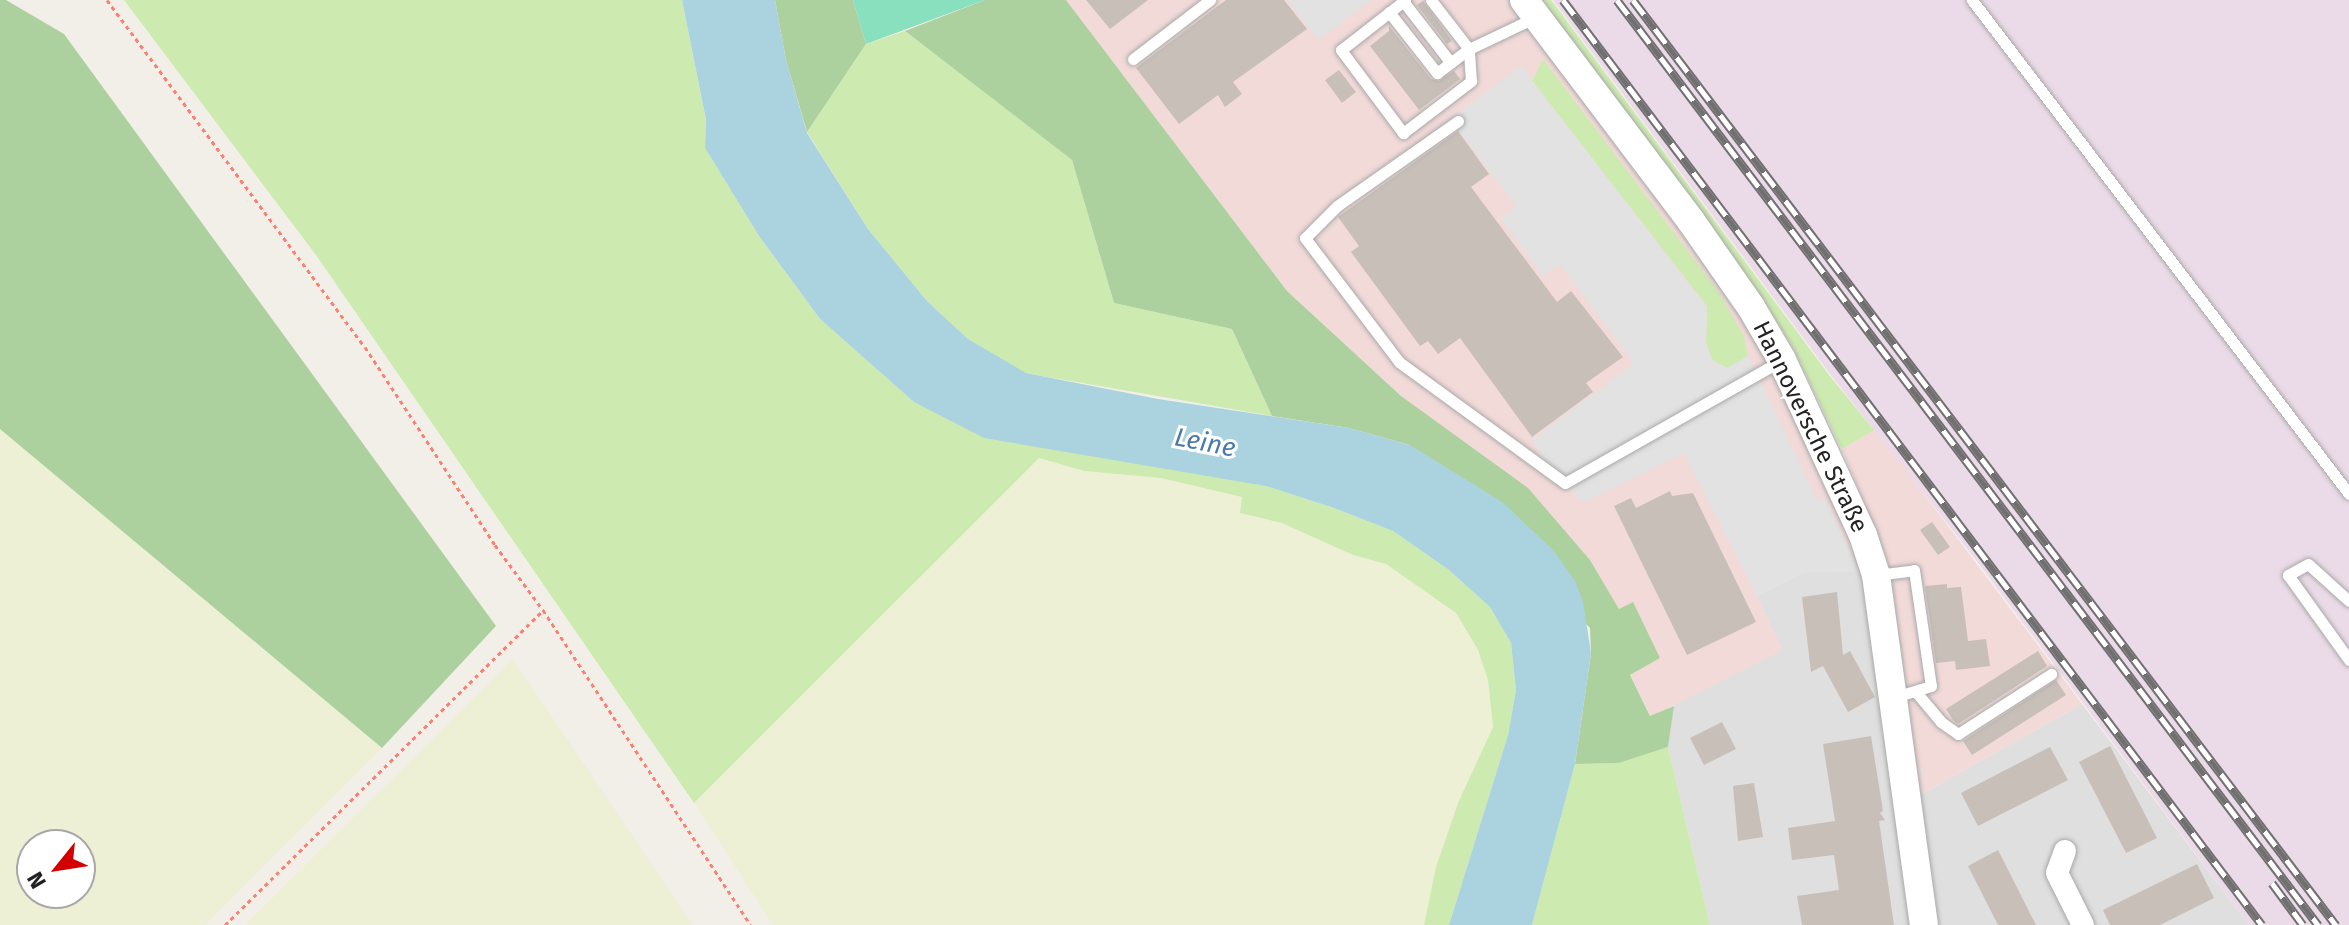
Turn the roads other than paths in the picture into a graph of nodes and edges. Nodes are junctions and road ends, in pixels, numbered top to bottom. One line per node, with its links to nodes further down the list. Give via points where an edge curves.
1 (1210, 0): 8 (lane)
2 (1431, 0): 7 (lane)
3 (1972, 0): 12 (lane)
4 (1404, 1): 6 (lane); 9 (lane)
5 (1530, 8): 7 (lane); 11 (street, Hannoversche Straße, via 1691,221)
6 (1389, 12): 7 (lane, via 1341,50 1403,133 1471,81); 9 (lane, via 1437,73)
7 (1469, 49): 9 (lane)
8 (1133, 59)
9 (1451, 63)
10 (1458, 121): 11 (lane, via 1337,206 1305,238 1399,362 1565,483)
11 (1782, 360): 13 (street, Hannoversche Straße, via 1863,535)
12 (2349, 494)
13 (1876, 575): 17 (street, Hannoversche Straße); 17 (lane, via 1914,570 1931,686)
14 (2349, 601): 15 (lane, via 2308,564 2288,575)
15 (2349, 660)
16 (2051, 674): 17 (lane, via 1958,734)
17 (1905, 695): 19 (street, Hannoversche Straße)
18 (2065, 851): 20 (street, via 2057,873)
19 (1924, 925)
20 (2083, 925)

